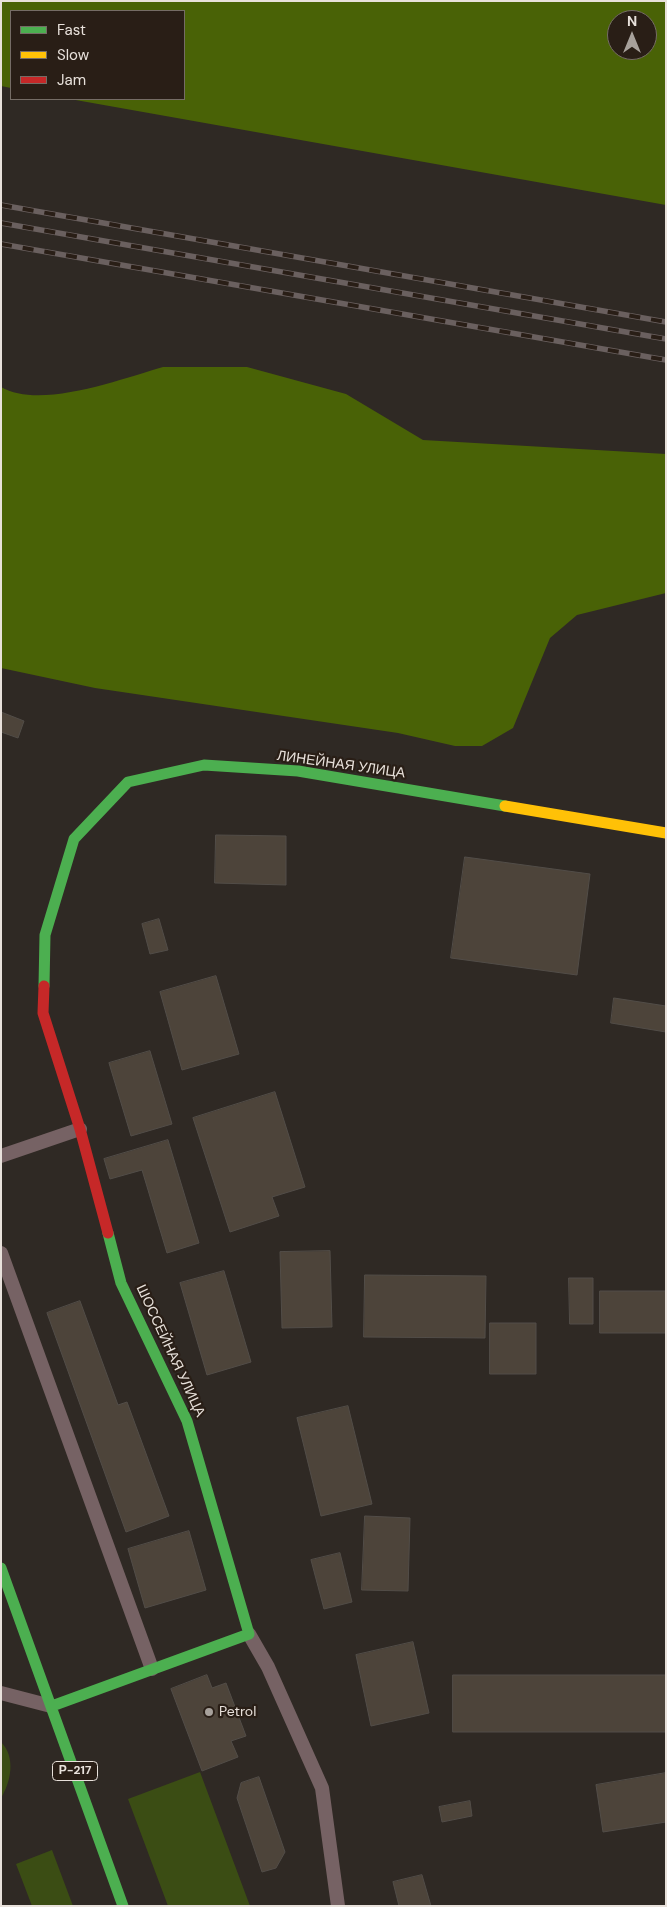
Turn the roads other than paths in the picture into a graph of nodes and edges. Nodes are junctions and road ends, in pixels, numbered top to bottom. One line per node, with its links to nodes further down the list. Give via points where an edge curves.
1 (666, 833): 2 (main road, ЛИНЕЙНАЯ УЛИЦА, via 298,771 204,765 128,782 74,839)
2 (45, 935): 3 (main road, ШОССЕЙНАЯ УЛИЦА, via 43,1013)
3 (80, 1129): 4 (lane); 7 (main road, ШОССЕЙНАЯ УЛИЦА, via 122,1283 187,1421)
4 (1, 1156)
5 (1, 1253): 9 (lane)
6 (1, 1568): 11 (main road, Р-217)
7 (248, 1634): 9 (main road); 13 (lane, via 268,1666 322,1788)
8 (16, 1646): 11 (main road, Р-217)
9 (152, 1669): 11 (main road)
10 (1, 1693): 11 (lane)
11 (52, 1706): 12 (main road, Р-217)
12 (123, 1906)
13 (338, 1906)

